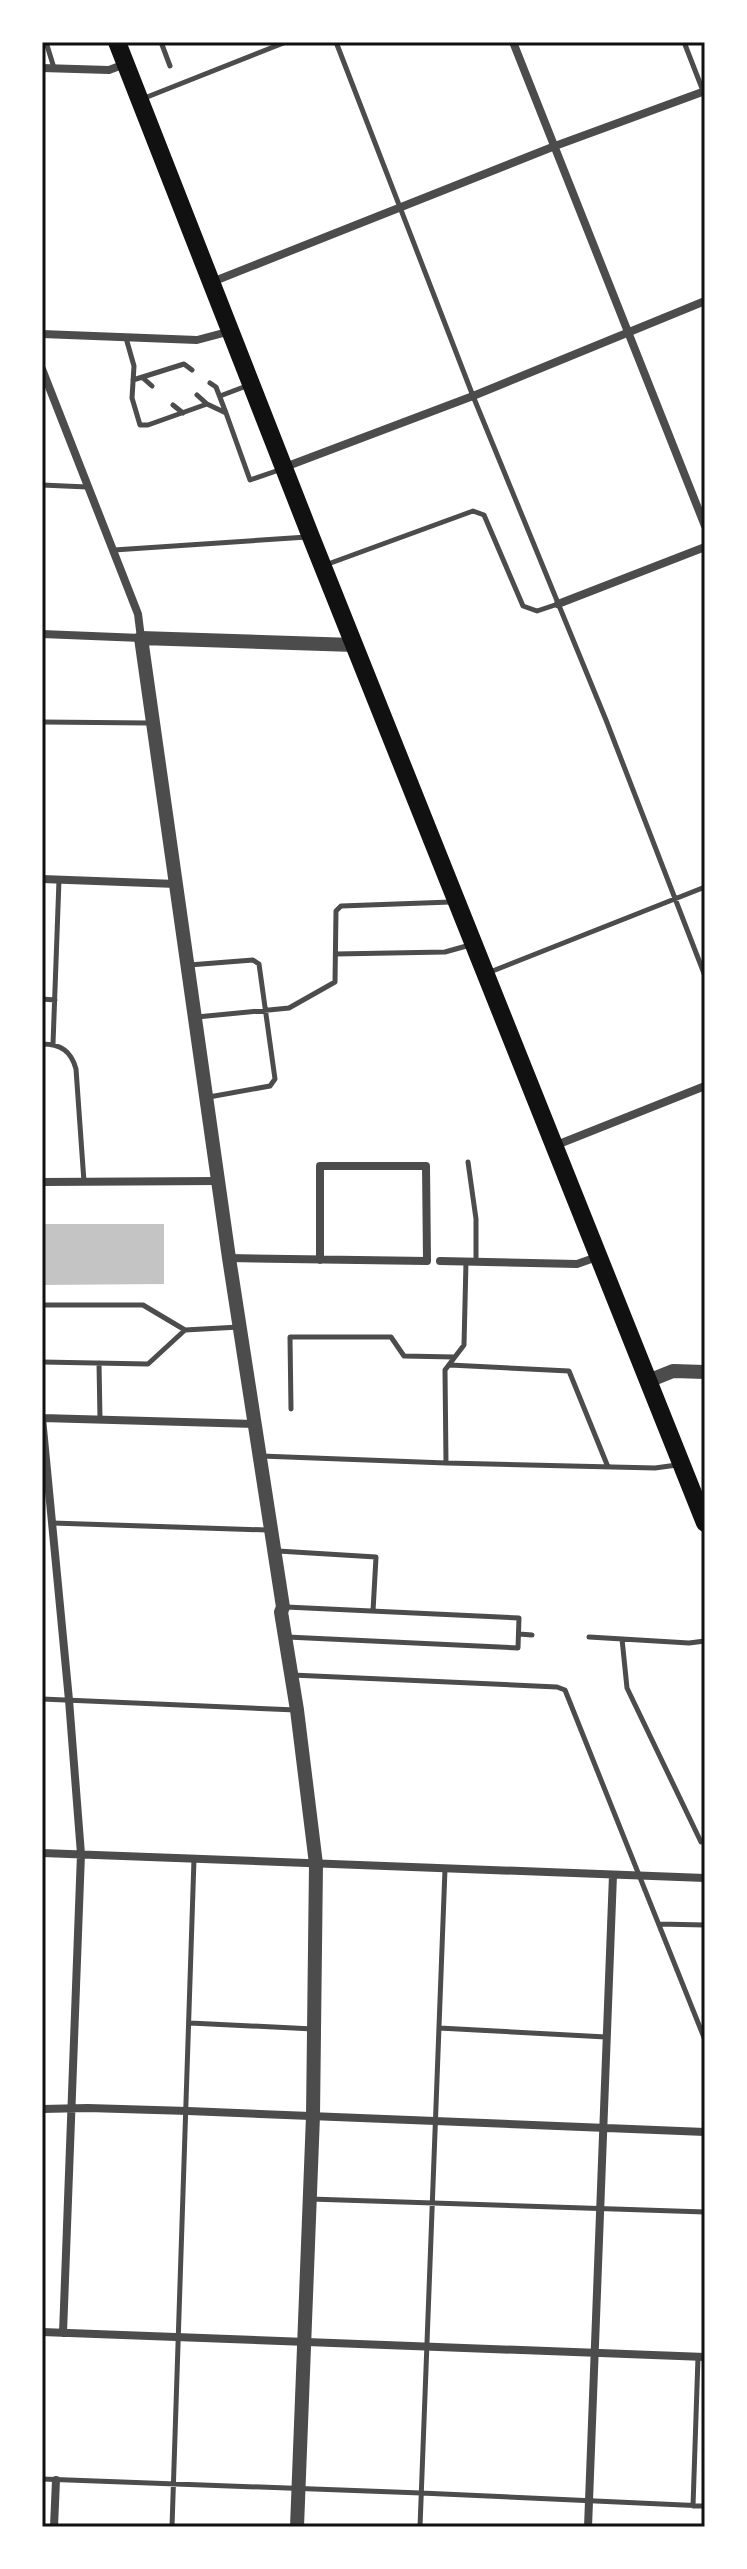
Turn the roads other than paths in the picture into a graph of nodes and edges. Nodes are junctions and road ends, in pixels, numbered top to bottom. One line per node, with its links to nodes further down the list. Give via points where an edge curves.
1 (46, 42): 11 (lane)
2 (117, 42): 8 (main road)
3 (161, 42): 9 (lane)
4 (286, 42): 13 (lane)
5 (336, 42): 15 (lane)
6 (513, 42): 14 (street)
7 (684, 42): 12 (lane)
8 (125, 64): 11 (street, via 109,70); 13 (main road)
9 (170, 66)
10 (42, 68): 11 (street)
11 (54, 68)
12 (704, 93): 14 (street)
13 (139, 100): 16 (main road)
14 (555, 146): 15 (street); 19 (street)
15 (401, 207): 16 (street); 33 (lane)
16 (212, 282): 18 (main road)
17 (705, 301): 19 (street)
18 (231, 331): 21 (street, via 197,340); 29 (main road)
19 (628, 332): 33 (street); 41 (street)
20 (42, 334): 21 (street)
21 (125, 337): 27 (lane)
22 (42, 369): 40 (street)
23 (167, 369): 24 (lane, via 184,364); 25 (lane); 26 (lane)
24 (192, 370)
25 (142, 377): 27 (lane); 30 (lane)
26 (175, 377)
27 (133, 380): 36 (lane, via 140,425)
28 (210, 383): 32 (lane)
29 (252, 384): 32 (lane); 38 (main road)
30 (152, 386)
31 (197, 395): 34 (lane)
32 (220, 396): 37 (lane)
33 (473, 396): 38 (street); 46 (lane)
34 (207, 404): 36 (lane); 37 (lane)
35 (173, 405): 36 (lane)
36 (183, 413)
37 (226, 413): 38 (lane, via 250,480)
38 (285, 467): 42 (main road)
39 (42, 485): 40 (lane)
40 (87, 487): 44 (street)
41 (705, 526)
42 (311, 537): 44 (lane); 45 (main road)
43 (705, 547): 46 (street)
44 (113, 550): 48 (street, via 138,614)
45 (324, 566): 46 (lane, via 473,511 484,515 523,606 537,611); 49 (main road)
46 (558, 604): 56 (lane)
47 (42, 634): 48 (street)
48 (141, 638): 49 (street); 51 (street)
49 (354, 645): 57 (main road)
50 (42, 722): 51 (lane)
51 (154, 723): 54 (street)
52 (42, 879): 53 (street)
53 (59, 879): 54 (street); 64 (lane)
54 (176, 884): 60 (street)
55 (705, 887): 56 (lane)
56 (675, 899): 61 (lane); 62 (lane)
57 (457, 902): 58 (main road); 59 (lane, via 341,906 336,911)
58 (474, 944): 59 (lane, via 445,952); 61 (main road)
59 (336, 954): 65 (lane, via 335,982 289,1008)
60 (188, 965): 65 (lane, via 253,960 259,964); 66 (street)
61 (486, 974): 71 (main road)
62 (705, 976)
63 (42, 999): 64 (lane)
64 (55, 1000): 68 (lane)
65 (265, 1010): 66 (lane); 70 (lane, via 275,1079 270,1086)
66 (196, 1018): 70 (street)
67 (42, 1044): 68 (lane)
68 (53, 1044): 75 (lane, via 65,1049 76,1069)
69 (704, 1088): 71 (street)
70 (207, 1097): 73 (street)
71 (554, 1146): 76 (main road)
72 (468, 1162): 81 (lane)
73 (218, 1181): 75 (street); 77 (street)
74 (42, 1182): 75 (street)
75 (84, 1182)
76 (598, 1257): 81 (street, via 577,1264); 90 (main road)
77 (229, 1258): 78 (street); 83 (street)
78 (320, 1260): 78 (street, via 320,1166 426,1166 427,1261)
79 (440, 1261): 80 (street)
80 (466, 1262): 81 (street); 85 (lane, via 464,1345)
81 (476, 1262)
82 (42, 1305): 84 (lane, via 143,1305)
83 (240, 1327): 84 (lane); 94 (street)
84 (185, 1330): 87 (lane, via 148,1364)
85 (455, 1357): 88 (lane); 91 (lane, via 404,1356 391,1337 290,1337)
86 (42, 1362): 87 (lane)
87 (99, 1363): 93 (lane)
88 (449, 1365): 96 (lane); 98 (lane, via 569,1371)
89 (705, 1372): 90 (street, via 673,1371)
90 (648, 1381): 97 (main road)
91 (291, 1409)
92 (42, 1418): 93 (street); 99 (street)
93 (100, 1419): 94 (street)
94 (256, 1424): 95 (street)
95 (260, 1456): 96 (lane); 101 (street)
96 (446, 1463): 98 (lane)
97 (682, 1465): 98 (lane); 100 (main road)
98 (608, 1467)
99 (52, 1523): 101 (lane); 113 (street)
100 (705, 1523)
101 (270, 1530): 102 (street)
102 (273, 1550): 103 (street); 104 (lane, via 376,1557)
103 (283, 1607): 104 (lane); 107 (street)
104 (373, 1611): 105 (lane, via 519,1618)
105 (519, 1634): 106 (lane); 107 (lane, via 518,1648)
106 (532, 1635)
107 (286, 1637): 111 (street)
108 (589, 1637): 109 (lane)
109 (622, 1639): 110 (lane); 115 (lane, via 627,1688)
110 (705, 1641)
111 (292, 1675): 114 (street); 122 (lane, via 565,1690)
112 (42, 1699): 113 (lane)
113 (69, 1700): 114 (lane); 117 (street)
114 (297, 1710): 119 (street)
115 (701, 1842)
116 (42, 1853): 117 (street)
117 (81, 1854): 118 (street); 133 (street)
118 (194, 1858): 119 (street); 126 (lane)
119 (316, 1864): 120 (street); 129 (street)
120 (445, 1868): 121 (street); 128 (lane)
121 (613, 1875): 122 (street); 130 (street)
122 (640, 1876): 123 (street); 124 (lane)
123 (705, 1878)
124 (659, 1924): 125 (lane); 127 (lane)
125 (705, 1925)
126 (190, 2023): 129 (lane); 134 (lane)
127 (702, 2027): 131 (lane)
128 (439, 2028): 130 (lane); 136 (lane)
129 (314, 2030): 135 (street)
130 (608, 2037): 137 (street)
131 (705, 2040)
132 (42, 2109): 133 (street)
133 (71, 2109): 134 (street); 144 (street)
134 (188, 2111): 135 (street); 145 (lane)
135 (313, 2116): 136 (street); 139 (street)
136 (436, 2121): 137 (street); 140 (lane)
137 (605, 2128): 138 (street); 141 (street)
138 (705, 2132)
139 (310, 2199): 140 (lane); 146 (street)
140 (432, 2203): 141 (lane); 147 (lane)
141 (601, 2208): 142 (lane); 148 (street)
142 (705, 2212)
143 (42, 2332): 144 (street)
144 (63, 2333): 145 (street)
145 (179, 2338): 146 (street); 152 (lane)
146 (304, 2342): 147 (street); 153 (street)
147 (427, 2346): 148 (street); 154 (lane)
148 (596, 2353): 149 (street); 155 (street)
149 (702, 2357): 156 (lane)
150 (42, 2479): 151 (lane)
151 (56, 2480): 152 (lane); 158 (street)
152 (173, 2484): 153 (lane); 159 (lane)
153 (298, 2488): 154 (lane); 160 (street)
154 (421, 2493): 155 (lane); 161 (lane)
155 (589, 2502): 156 (lane); 162 (street)
156 (693, 2506): 157 (lane)
157 (705, 2506)
158 (54, 2527)
159 (172, 2527)
160 (297, 2527)
161 (420, 2527)
162 (588, 2527)

